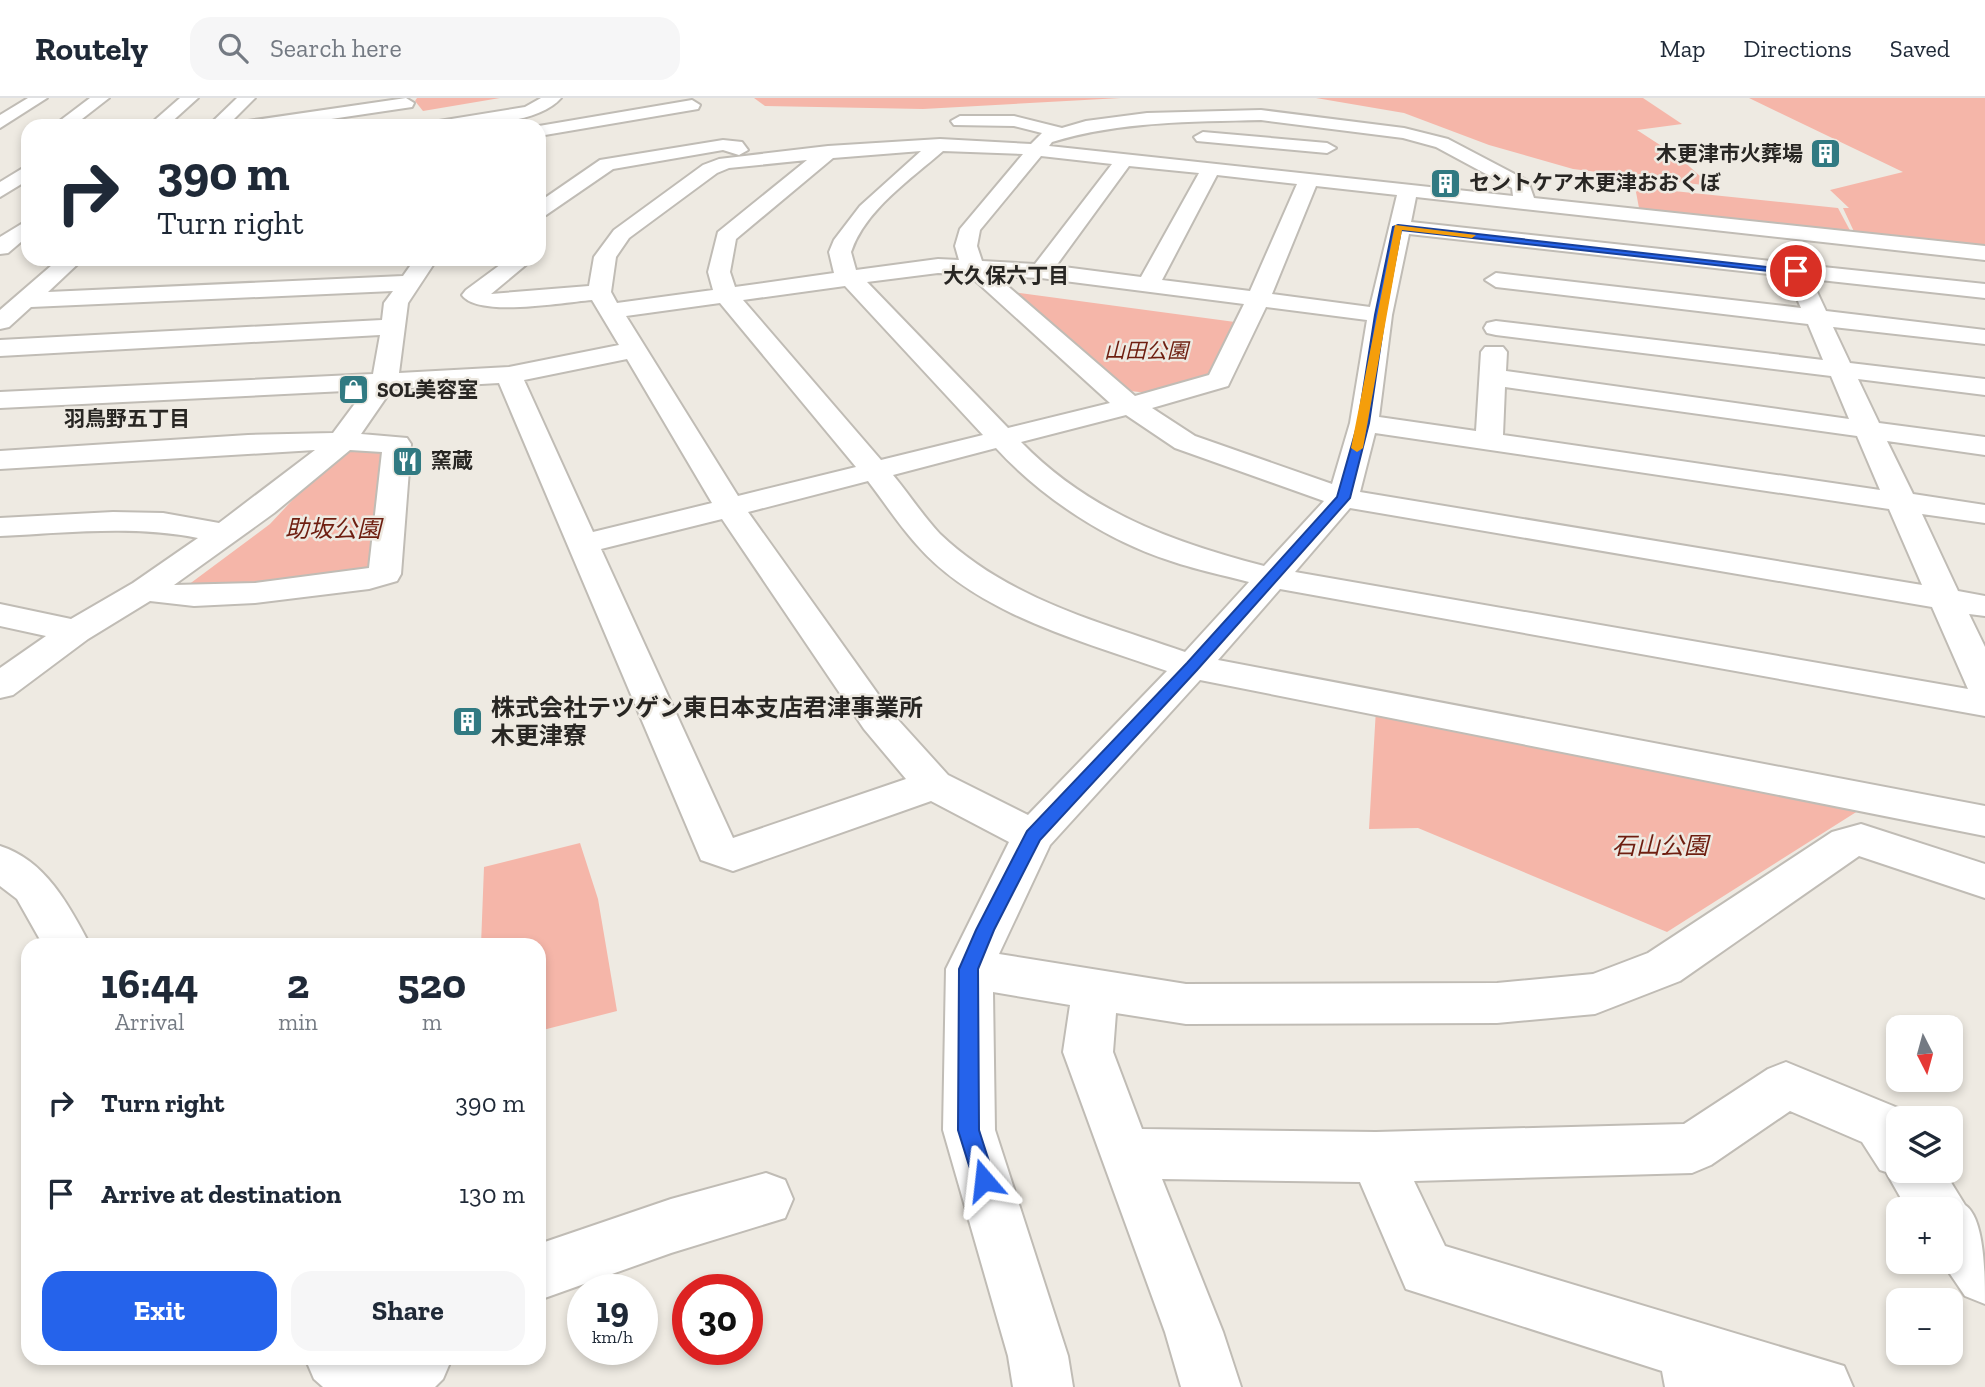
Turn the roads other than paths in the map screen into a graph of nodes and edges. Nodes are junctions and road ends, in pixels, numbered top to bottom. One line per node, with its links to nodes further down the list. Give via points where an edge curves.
1 (39, 98): 20 (main road)
2 (190, 98): 15 (main road)
3 (247, 98): 16 (main road)
4 (324, 98): 12 (main road)
5 (552, 98): 19 (main road, via 530,111)
6 (407, 100): 12 (main road); 18 (main road)
7 (109, 102): 13 (main road); 14 (main road)
8 (611, 104): 11 (main road)
9 (692, 105): 11 (main road)
10 (1143, 108): 22 (main road)
11 (626, 116): 24 (main road)
12 (302, 118): 17 (main road)
13 (76, 119)
14 (96, 119)
15 (165, 119)
16 (224, 119)
17 (295, 119)
18 (424, 119)
19 (481, 119)
20 (2, 121)
21 (945, 122): 22 (main road)
22 (1028, 122): 25 (main road)
23 (1086, 126): 25 (main road); 28 (main road); 34 (main road, via 1147,118 1261,115 1404,133 1442,143)
24 (546, 130)
25 (1058, 132): 29 (main road)
26 (758, 141): 31 (main road)
27 (940, 144): 29 (main road); 30 (main road); 58 (main road, via 852,229 839,251 842,269)
28 (1346, 150)
29 (1034, 151): 33 (main road); 55 (main road, via 970,229 966,246)
30 (828, 152): 31 (main road); 63 (main road, via 726,237 719,272)
31 (742, 154): 43 (main road, via 723,145 616,161); 66 (main road, via 710,169 621,234 605,257)
32 (1428, 158): 34 (main road)
33 (1124, 160): 37 (main road); 56 (main road)
34 (1483, 163): 42 (main road, via 1521,185)
35 (21, 164): 38 (main road)
36 (21, 168): 41 (main road)
37 (1211, 169): 39 (main road); 61 (main road)
38 (0, 170)
39 (1308, 179): 40 (main road); 64 (main road)
40 (1408, 190): 42 (main road); 46 (main road)
41 (0, 191)
42 (1525, 203): 47 (main road)
43 (546, 206)
44 (21, 215): 45 (main road)
45 (0, 219)
46 (1398, 227): 49 (main road); 67 (main road)
47 (1776, 231): 51 (main road); 57 (main road)
48 (21, 232): 50 (main road)
49 (1497, 238): 57 (main road); 59 (main road)
50 (0, 248)
51 (1985, 253)
52 (64, 266): 65 (main road)
53 (421, 266): 60 (main road)
54 (513, 266): 66 (main road, via 474,295 488,301)
55 (972, 266): 56 (main road); 58 (main road, via 937,266); 81 (main road)
56 (1041, 271): 61 (main road)
57 (1796, 271): 62 (main road); 68 (main road)
58 (854, 278): 63 (main road); 84 (main road)
59 (1496, 280): 68 (main road); 71 (main road)
60 (410, 283): 65 (main road); 70 (main road, via 396,303)
61 (1148, 285): 64 (main road)
62 (1985, 292)
63 (727, 296): 66 (main road); 89 (main road)
64 (1258, 299): 67 (main road); 81 (main road, via 1219,380)
65 (24, 300): 69 (main road)
66 (604, 301): 74 (main road)
67 (1380, 315): 82 (main road)
68 (1816, 317): 72 (main road); 75 (main road)
69 (0, 322)
70 (392, 327): 73 (main road); 78 (main road)
71 (1496, 328): 75 (main road); 77 (main road)
72 (1985, 337)
73 (0, 348)
74 (632, 351): 76 (main road); 92 (main road)
75 (1838, 370): 79 (main road); 83 (main road)
76 (509, 375): 78 (main road); 96 (main road)
77 (1493, 377): 83 (main road); 85 (main road)
78 (383, 383): 80 (main road); 86 (main road)
79 (1985, 387)
80 (0, 400)
81 (1130, 406): 84 (main road); 90 (main road, via 1185,442)
82 (1364, 423): 85 (main road); 90 (main road)
83 (1865, 429): 87 (main road); 91 (main road)
84 (1000, 437): 89 (main road); 97 (main road, via 1037,475 1101,517 1180,554)
85 (1489, 441): 91 (main road)
86 (340, 444): 88 (main road, via 209,445); 95 (main road); 98 (main road, via 397,444 385,574 212,595 165,596)
87 (1985, 446)
88 (0, 460)
89 (874, 470): 92 (main road); 103 (main road, via 929,540 981,582 1033,611)
90 (1343, 498): 97 (main road); 99 (main road)
91 (1899, 501): 93 (main road); 99 (main road)
92 (729, 506): 96 (main road); 107 (main road, via 877,720)
93 (1985, 514)
94 (0, 527): 95 (main road, via 163,522)
95 (225, 534): 98 (main road)
96 (585, 544): 107 (main road, via 716,849 733,855)
97 (1271, 579): 103 (main road); 106 (main road)
98 (145, 590): 102 (main road)
99 (1943, 599): 100 (main road); 105 (main road)
100 (1985, 606)
101 (0, 615): 102 (main road)
102 (76, 631): 104 (main road)
103 (1192, 667): 108 (main road); 109 (main road)
104 (0, 686)
105 (1985, 686)
106 (1985, 704)
107 (934, 785): 109 (main road)
108 (1985, 821)
109 (1033, 836): 113 (main road)
110 (0, 862): 112 (main road, via 32,887)
111 (1985, 881): 114 (main road, via 1861,840 1847,843 1664,967 1595,994 1497,1003 1186,1003)
112 (63, 938)
113 (969, 969): 114 (main road); 127 (main road, via 968,1130 1038,1356)
114 (1095, 989): 116 (main road, via 1088,1052)
115 (1886, 1134): 117 (main road, via 1880,1125 1786,1085 1692,1148)
116 (1125, 1154): 117 (main road); 128 (main road)
117 (1376, 1157): 124 (main road, via 1426,1269)
118 (766, 1199): 120 (main road)
119 (1963, 1244): 121 (main road)
120 (546, 1270)
121 (1985, 1276)
122 (343, 1365): 125 (main road)
123 (415, 1365): 126 (main road)
124 (1692, 1368): 129 (main road)
125 (370, 1387)
126 (392, 1387)
127 (1043, 1387)
128 (1212, 1387)
129 (1823, 1387)

